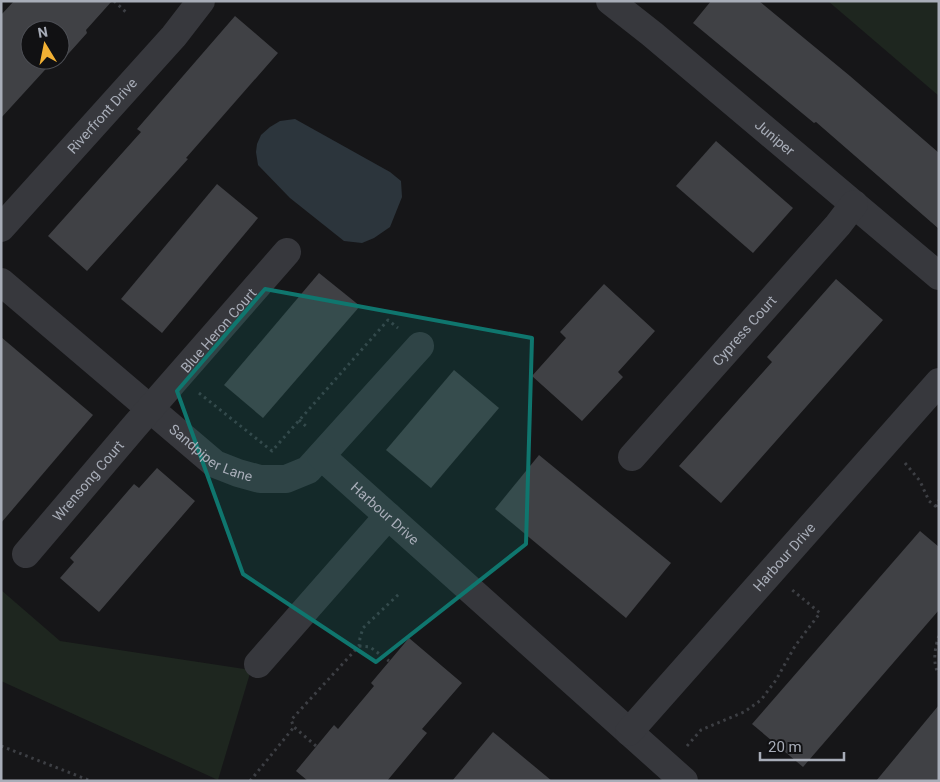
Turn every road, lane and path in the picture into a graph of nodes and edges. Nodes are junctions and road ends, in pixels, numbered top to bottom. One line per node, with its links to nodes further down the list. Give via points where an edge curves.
1 (114, 1): 4 (path)
2 (202, 1): 6 (street, Riverfront Drive)
3 (610, 1): 5 (street, Juniper)
4 (128, 14)
5 (854, 204): 8 (street, Juniper); 16 (street, Cypress Court)
6 (1, 228)
7 (287, 252): 11 (street, Blue Heron Court)
8 (939, 276)
9 (1, 282): 13 (street, Sandpiper Lane)
10 (420, 346): 11 (path, via 388,320 272,451); 15 (street, Sandpiper Lane)
11 (178, 376): 13 (street, Blue Heron Court)
12 (939, 382): 14 (street, Harbour Drive)
13 (150, 408): 15 (street, Sandpiper Lane, via 215,464 238,473 260,479 286,480 308,470); 20 (street, Wrensong Court)
14 (884, 444): 18 (path, via 916,475 929,501); 21 (street, Harbour Drive)
15 (321, 456): 19 (street, Harbour Drive)
16 (632, 457)
17 (939, 500): 18 (path)
18 (937, 508)
19 (388, 516): 26 (street); 29 (street, Harbour Drive)
20 (26, 554)
21 (771, 572): 29 (street, Harbour Drive); 32 (path, via 820,613 760,700 744,712 701,730)
22 (400, 593): 24 (path, via 363,628)
23 (939, 636): 27 (path, via 935,650 936,672)
24 (359, 646): 25 (path, via 370,647); 28 (path, via 291,720)
25 (389, 661)
26 (258, 664)
27 (939, 674)
28 (294, 727): 31 (path); 34 (path)
29 (629, 732): 32 (street, Harbour Drive)
30 (1, 746): 33 (path)
31 (316, 746)
32 (676, 774)
33 (91, 781)
34 (250, 781)

